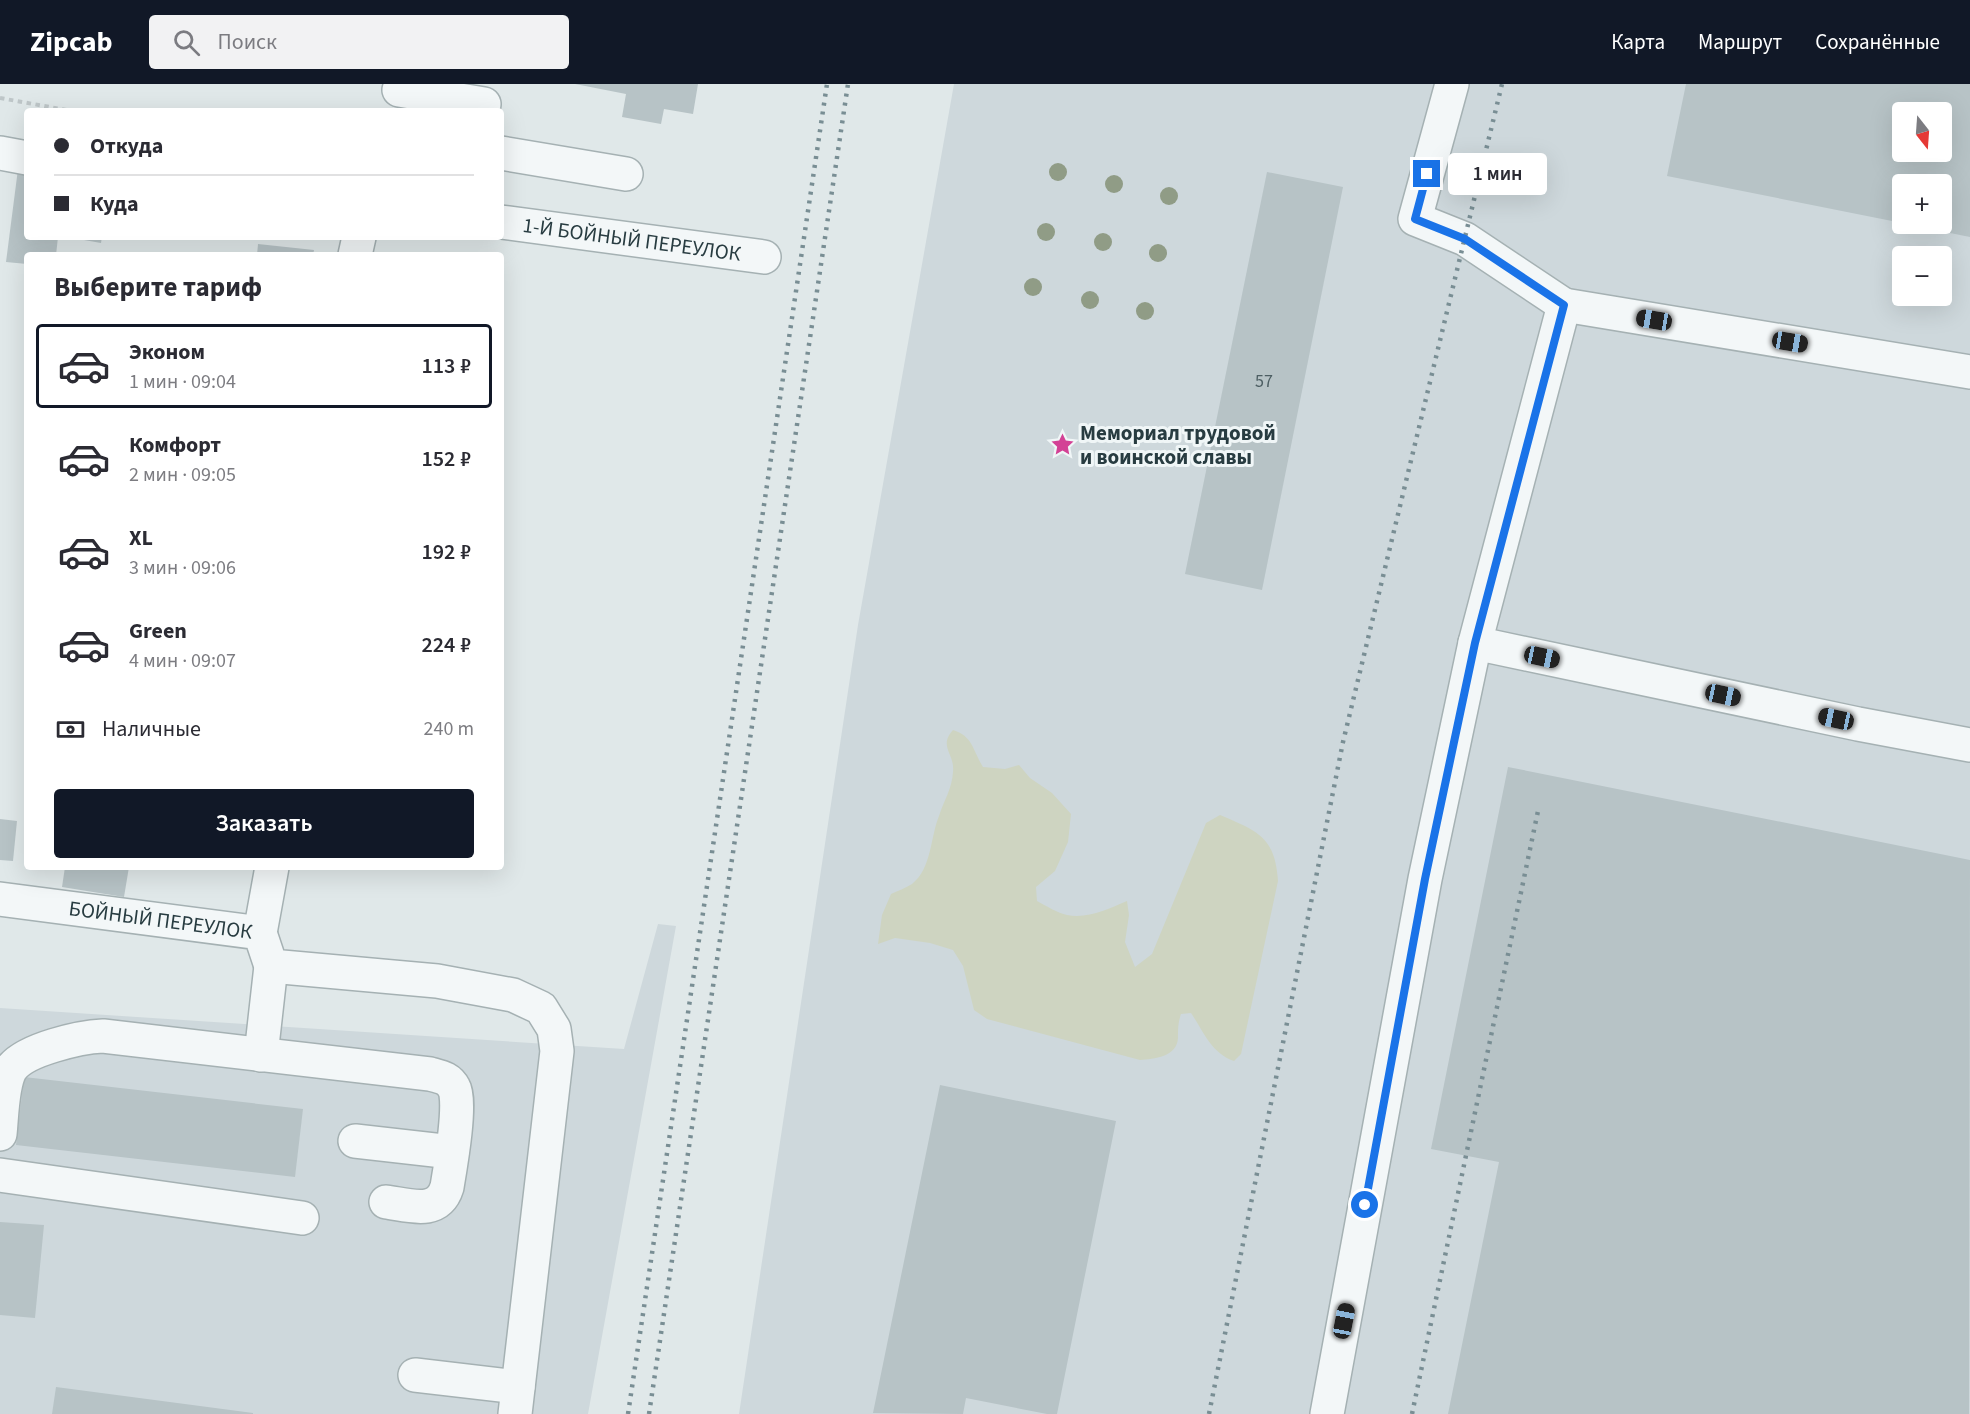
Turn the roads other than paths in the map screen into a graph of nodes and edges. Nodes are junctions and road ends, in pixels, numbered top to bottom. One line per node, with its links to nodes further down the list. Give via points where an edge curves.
1 (1452, 84): 10 (street, via 1415,219 1465,239)
2 (398, 95): 3 (street)
3 (484, 100)
4 (0, 153): 6 (street)
5 (504, 154): 7 (street)
6 (24, 157)
7 (626, 174)
8 (504, 222): 9 (street, 1-Й БОЙНЫЙ ПЕРЕУЛОК)
9 (764, 257)
10 (1564, 305): 11 (street); 12 (street)
11 (1970, 372)
12 (1475, 643): 13 (street); 27 (street, via 1425,879)
13 (1970, 745)
14 (271, 870): 16 (street)
15 (0, 899): 16 (street, БОЙНЫЙ ПЕРЕУЛОК)
16 (260, 933): 17 (street, БОЙНЫЙ ПЕРЕУЛОК)
17 (271, 966): 18 (street); 26 (street, БОЙНЫЙ ПЕРЕУЛОК, via 436,981 513,995 541,1008 554,1029 557,1051)
18 (261, 1054): 19 (street, via 103,1036 61,1043 12,1068 6,1082); 21 (street, via 447,1078 456,1089)
19 (0, 1134)
20 (356, 1141): 21 (street)
21 (452, 1152): 23 (street, via 444,1198 436,1205)
22 (0, 1175): 24 (street)
23 (386, 1202)
24 (302, 1218)
25 (415, 1375): 26 (street)
26 (516, 1401)
27 (1328, 1414)

